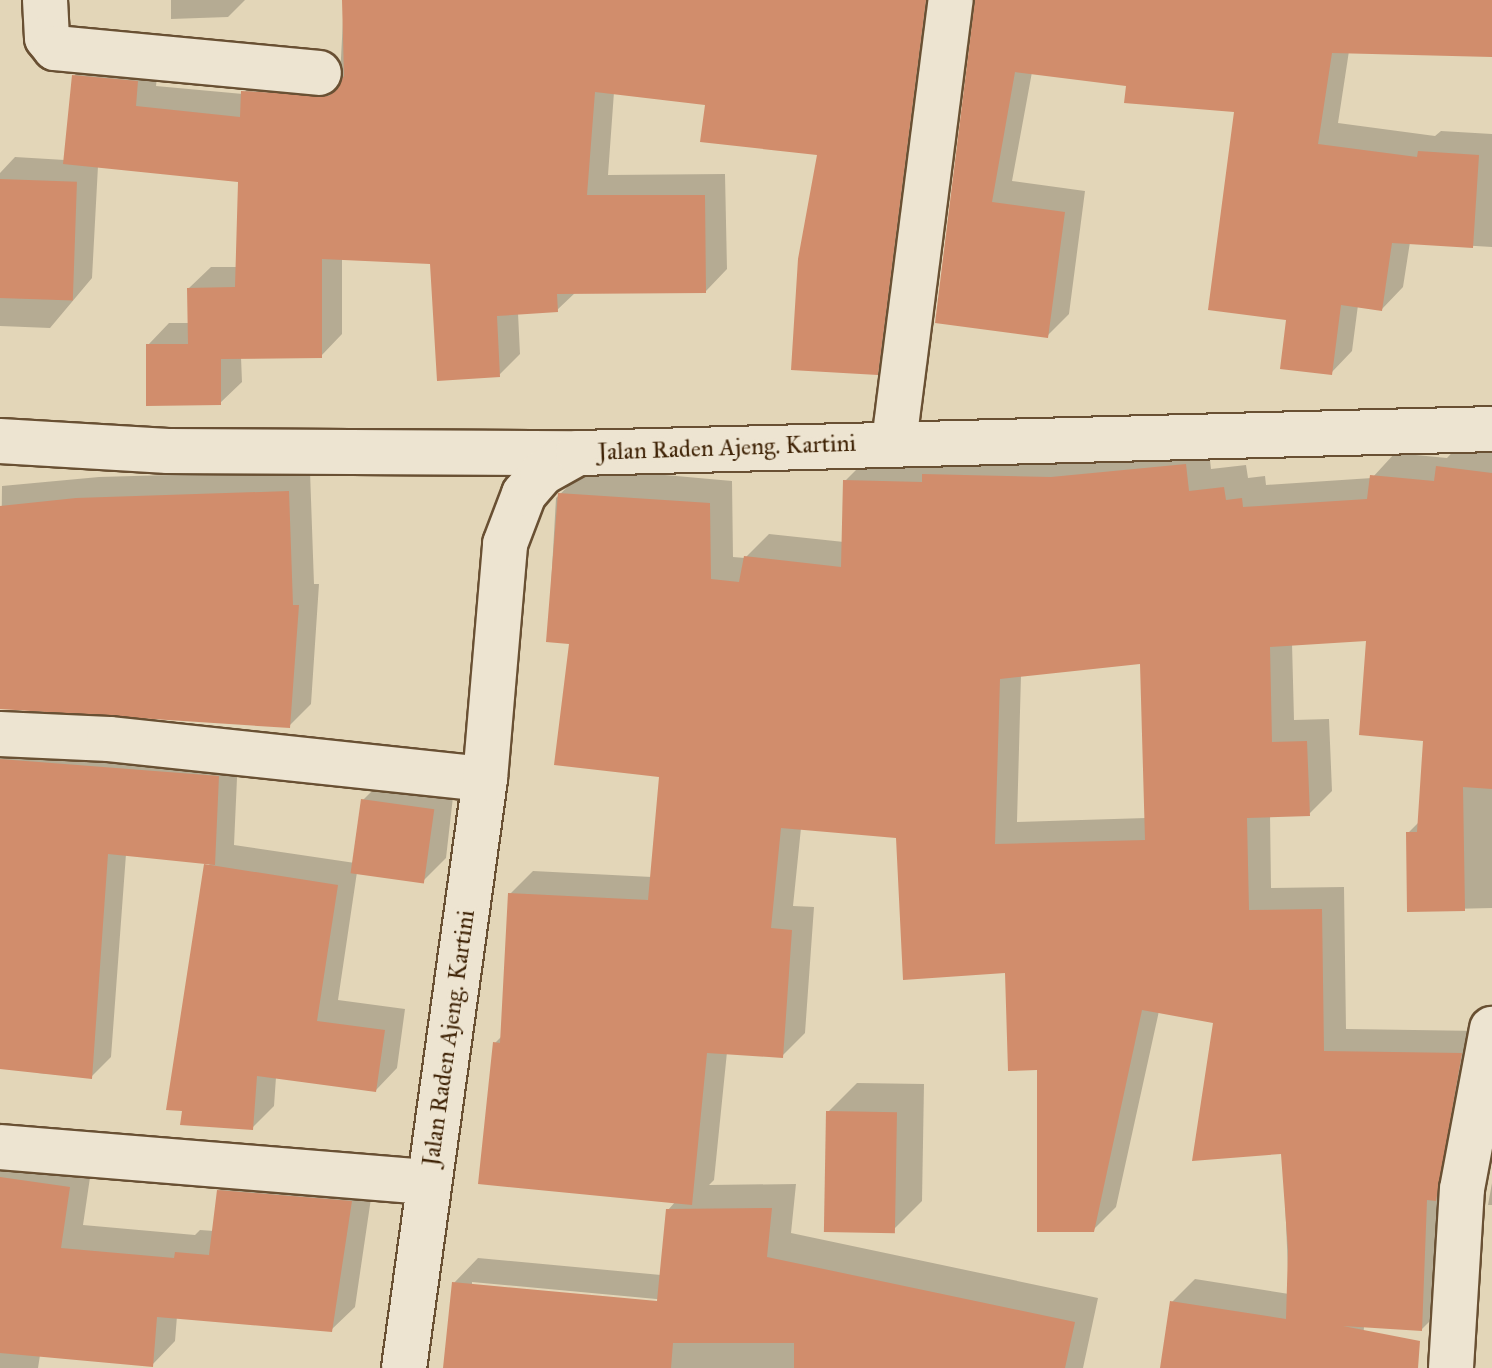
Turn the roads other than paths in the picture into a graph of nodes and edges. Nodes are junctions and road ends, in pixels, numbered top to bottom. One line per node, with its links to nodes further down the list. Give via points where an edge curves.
1 (45, 0): 3 (street, via 47,38 55,48)
2 (951, 0): 6 (street)
3 (319, 73)
4 (1492, 429): 6 (street, Jalan Raden Ajeng. Kartini)
5 (0, 441): 7 (street, via 168,451)
6 (894, 442): 7 (street, Jalan Raden Ajeng. Kartini)
7 (578, 453): 9 (street, Jalan Raden Ajeng. Kartini, via 542,473 524,494 505,544)
8 (0, 734): 9 (street, via 109,739)
9 (485, 779): 12 (street, Jalan Raden Ajeng. Kartini)
10 (1492, 1029): 14 (street, via 1462,1189)
11 (0, 1147): 12 (street)
12 (429, 1182): 13 (street, Jalan Raden Ajeng. Kartini)
13 (404, 1368)
14 (1451, 1368)

